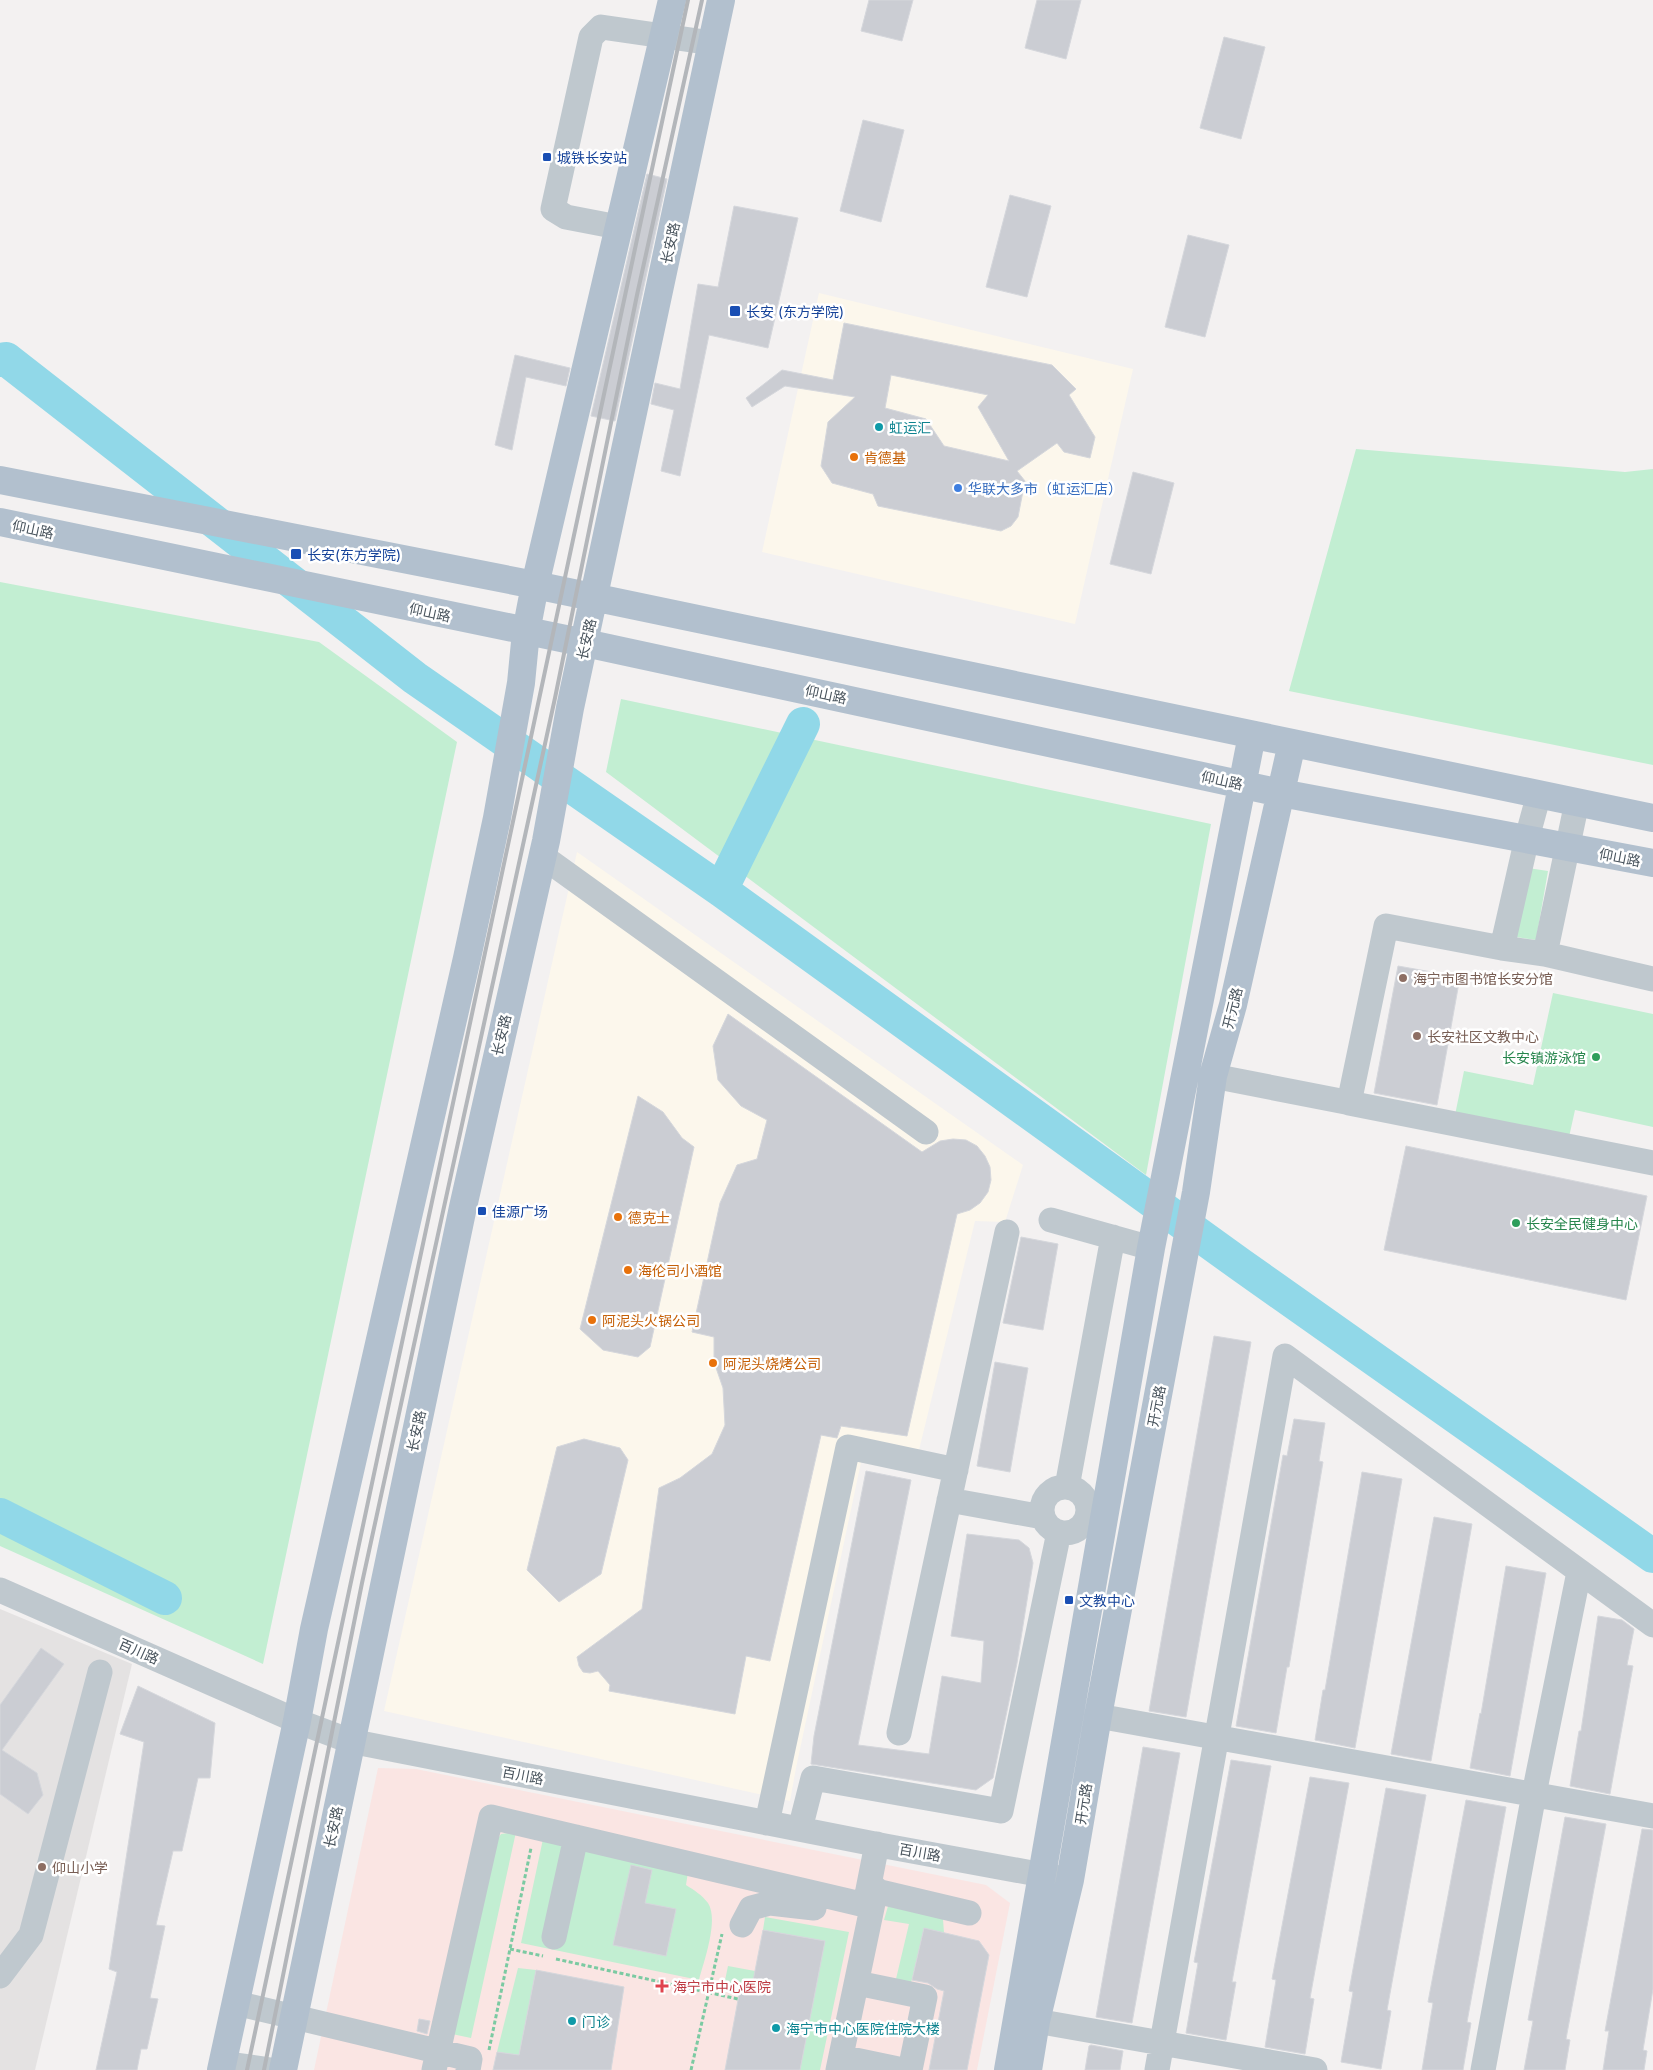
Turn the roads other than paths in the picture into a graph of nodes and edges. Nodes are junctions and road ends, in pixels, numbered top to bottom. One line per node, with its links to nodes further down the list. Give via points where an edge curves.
1 (672, 0): 3 (main road)
2 (721, 0): 4 (main road, 长安路)
3 (663, 35): 4 (street); 5 (main road); 5 (street, via 601,26 591,38 553,209 566,217)
4 (712, 43): 9 (main road, 长安路)
5 (618, 227): 8 (main road)
6 (0, 480): 8 (main road)
7 (0, 522): 10 (main road, 仰山路)
8 (535, 585): 9 (main road); 10 (main road)
9 (594, 598): 11 (main road, 长安路); 12 (main road)
10 (526, 632): 11 (main road, 仰山路); 43 (main road, via 521,683 497,818 316,1619)
11 (585, 643): 14 (main road, 仰山路); 21 (main road, 长安路)
12 (1252, 735): 13 (main road); 14 (main road)
13 (1292, 743): 15 (main road, 开元路); 16 (main road)
14 (1241, 784): 15 (main road, 仰山路); 33 (main road, 开元路)
15 (1281, 793): 19 (main road, 仰山路); 26 (main road, 开元路, via 1233,1005)
16 (1539, 794): 17 (main road); 19 (street)
17 (1577, 802): 18 (main road); 20 (street)
18 (1653, 818)
19 (1526, 838): 20 (main road, 仰山路); 23 (street)
20 (1566, 846): 22 (main road, 仰山路); 24 (street)
21 (544, 849): 28 (street); 46 (main road, 长安路, via 472,1162)
22 (1653, 863)
23 (1502, 948): 24 (street); 27 (street, via 1386,926 1349,1103)
24 (1545, 954): 25 (street)
25 (1653, 980)
26 (1213, 1076): 27 (street); 42 (main road, 开元路, via 1196,1192)
27 (1356, 1104): 29 (street)
28 (926, 1132)
29 (1653, 1163)
30 (1051, 1220): 32 (street)
31 (1007, 1232): 34 (street)
32 (1113, 1237): 33 (street); 35 (street)
33 (1153, 1238): 36 (main road, 开元路)
34 (953, 1484): 37 (street); 44 (street); 49 (street, via 848,1447)
35 (1067, 1487): 36 (street, via 1081,1493); 37 (street, via 1053,1490)
36 (1096, 1515): 37 (street, via 1066,1533); 53 (main road, 开元路)
37 (1048, 1517): 50 (street, via 1001,1811 813,1778)
38 (1579, 1572): 40 (street); 45 (street, via 1285,1356); 47 (street)
39 (0, 1590): 43 (street, 百川路)
40 (1653, 1624)
41 (100, 1672): 60 (street, via 31,1935)
42 (1098, 1716): 45 (street); 54 (main road, 开元路)
43 (297, 1721): 46 (street, 百川路); 62 (main road)
44 (899, 1733)
45 (1216, 1737): 47 (street); 65 (street)
46 (350, 1741): 49 (street, 百川路); 63 (main road, 长安路)
47 (1534, 1794): 48 (street); 78 (street)
48 (1653, 1816)
49 (767, 1823): 50 (street, 百川路)
50 (800, 1829): 52 (street, 百川路)
51 (576, 1837): 52 (street, via 865,1905); 59 (street); 66 (street, via 491,1817)
52 (881, 1845): 53 (street, 百川路); 55 (street)
53 (1043, 1875): 54 (street, 百川路); 74 (main road, 开元路)
54 (1070, 1880): 64 (main road, 开元路)
55 (876, 1891): 56 (street); 57 (street)
56 (969, 1913)
57 (870, 1921): 58 (street, via 800,1905 770,1903 751,1908); 61 (street)
58 (732, 1928)
59 (554, 1937)
60 (0, 1976)
61 (857, 1983): 67 (street); 73 (street, via 925,1997)
62 (236, 2003): 63 (street); 68 (main road)
63 (294, 2018): 66 (street); 70 (main road, 长安路)
64 (1036, 2021): 65 (street); 75 (main road, 开元路)
65 (1161, 2043): 76 (street); 77 (street)
66 (436, 2061): 71 (street, via 470,2059)
67 (840, 2063): 72 (street)
68 (222, 2067): 69 (street)
69 (271, 2070)
70 (283, 2070)
71 (468, 2070)
72 (903, 2070)
73 (910, 2070)
74 (1008, 2070)
75 (1028, 2070)
76 (1157, 2070)
77 (1315, 2070)
78 (1483, 2070)

